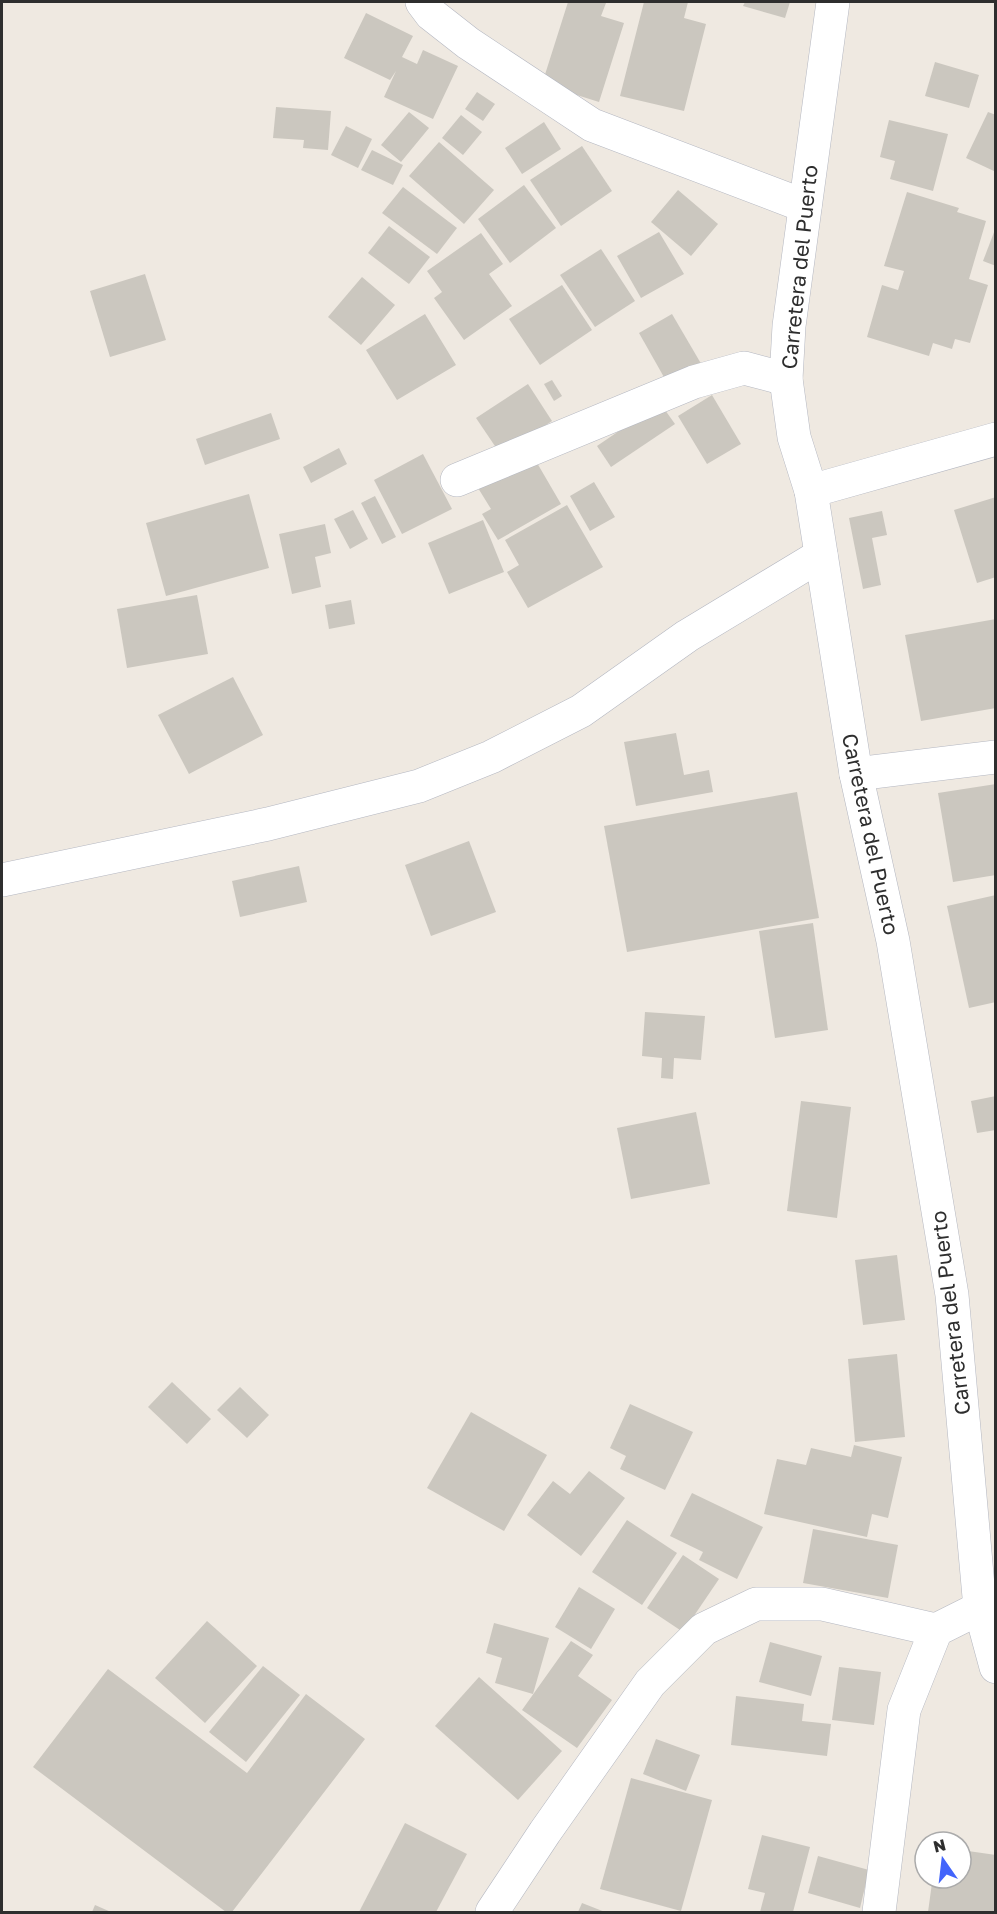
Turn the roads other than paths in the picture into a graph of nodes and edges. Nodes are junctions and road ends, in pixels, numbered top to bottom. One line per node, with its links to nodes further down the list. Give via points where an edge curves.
1 (422, 2): 3 (street, via 468,43 592,125)
2 (833, 2): 3 (street, Carretera del Puerto)
3 (805, 206): 4 (street, Carretera del Puerto)
4 (786, 379): 6 (street, via 744,368 694,381); 7 (street, Carretera del Puerto, via 794,437)
5 (996, 439): 7 (street)
6 (457, 480)
7 (811, 491): 8 (street, Carretera del Puerto)
8 (821, 555): 10 (street, Carretera del Puerto); 11 (street, via 687,636 581,711 491,757 419,786 267,824)
9 (996, 757): 10 (street)
10 (856, 774): 12 (street, Carretera del Puerto, via 893,941 952,1295)
11 (2, 880)
12 (985, 1550): 13 (street, Carretera del Puerto)
13 (980, 1608): 14 (street); 15 (street, Carretera del Puerto)
14 (936, 1630): 16 (street, via 822,1604 756,1604 704,1629 650,1683); 17 (street, via 904,1710)
15 (996, 1667)
16 (492, 1912)
17 (879, 1912)

